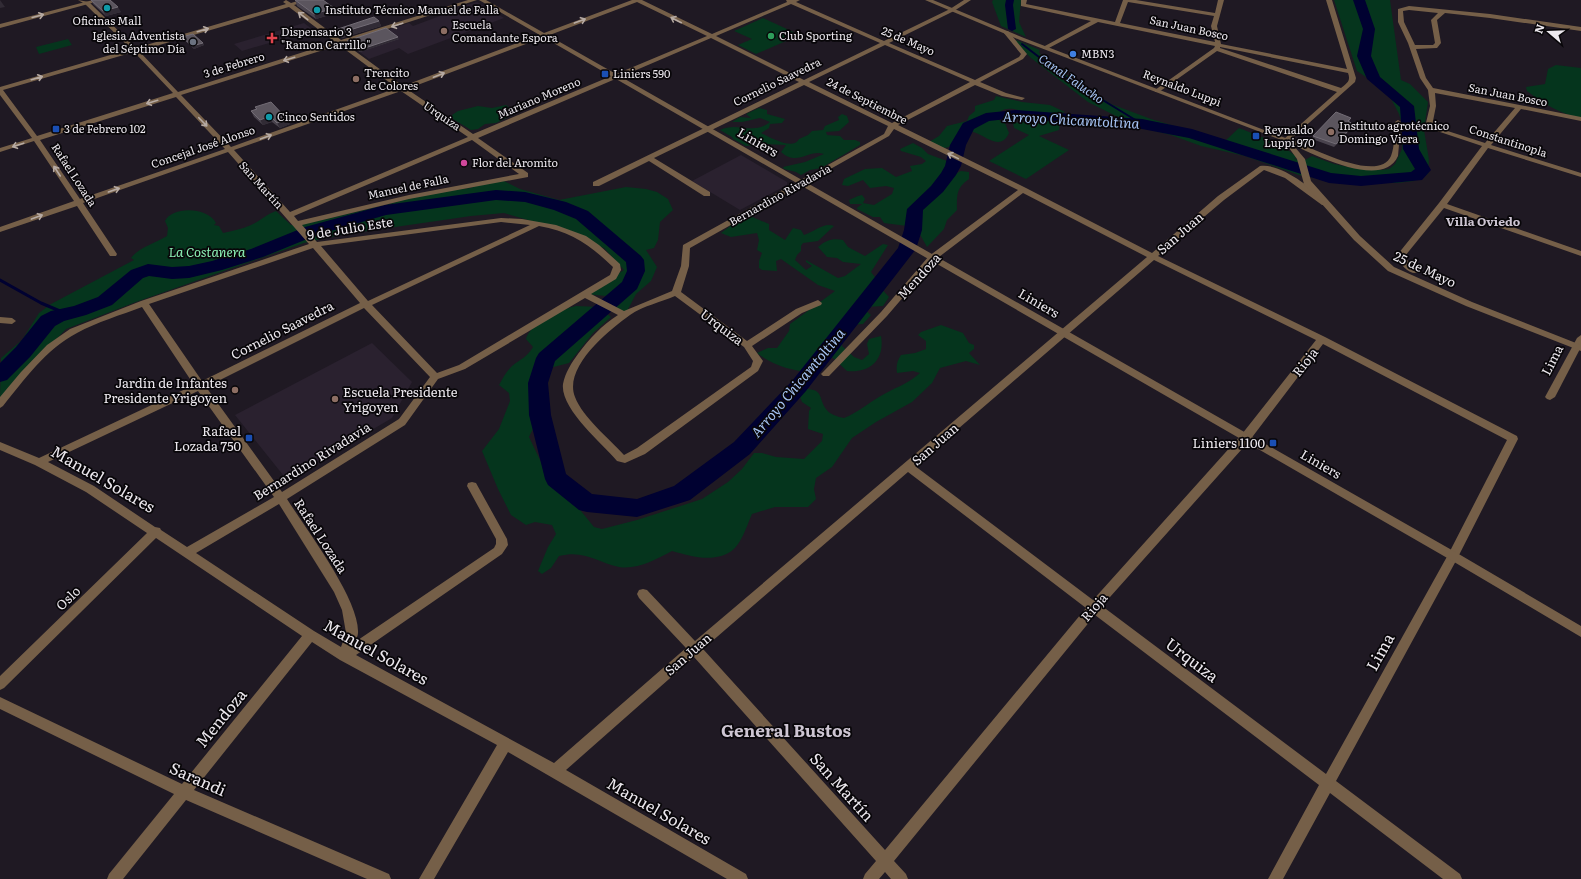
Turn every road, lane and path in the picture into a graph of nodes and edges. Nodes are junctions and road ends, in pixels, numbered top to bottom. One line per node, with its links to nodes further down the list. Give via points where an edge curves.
1 (81, 0): 15 (street, San Martín)
2 (100, 0): 15 (street)
3 (282, 0): 16 (street, Urquiza)
4 (307, 0): 16 (street)
5 (474, 0): 27 (street, 3 de Febrero, one-way to 27)
6 (482, 0): 25 (street, Liniers)
7 (638, 0): 25 (street, Concejal José Alonso, one-way to 7); 26 (street, 24 de Septiembre, one-way to 7)
8 (928, 0): 17 (street, Reynaldo Luppi)
9 (968, 0): 17 (street, Cornelio Saavedra)
10 (1126, 0): 19 (street); 21 (street)
11 (1221, 0): 19 (street)
12 (1329, 0): 33 (street)
13 (792, 1): 26 (street, Mariano Moreno); 28 (street, 25 de Mayo)
14 (1024, 2): 20 (street, San Juan Bosco)
15 (87, 3): 22 (street, one-way to 15); 32 (street, San Martín)
16 (289, 5): 27 (street, Urquiza, one-way to 16); 32 (street, one-way to 16)
17 (952, 10): 24 (street, Reynaldo Luppi); 28 (street, Cornelio Saavedra)
18 (1445, 11): 23 (street); 30 (street, via 1434,20 1438,43 1435,47); 30 (street, via 1409,8 1400,10 1401,22)
19 (1216, 15): 29 (street, via 1214,26)
20 (1097, 20): 21 (street, San Juan Bosco); 31 (street)
21 (1117, 23): 29 (street, San Juan Bosco)
22 (0, 26)
23 (1581, 30)
24 (1006, 32): 31 (street, Reynaldo Luppi); 36 (street, Bernardino Rivadavia, via 1024,54)
25 (543, 35): 34 (street, Liniers); 37 (street, Concejal José Alonso, one-way to 25)
26 (711, 37): 34 (street, Mariano Moreno); 35 (street, 24 de Septiembre)
27 (340, 43): 37 (street, Urquiza); 42 (street, 3 de Febrero, one-way to 42)
28 (884, 43): 35 (street, Cornelio Saavedra); 36 (street, 25 de Mayo)
29 (1218, 47): 33 (street, San Juan Bosco); 40 (street); 41 (street)
30 (1413, 47): 39 (street, via 1422,78)
31 (1046, 48): 40 (street, Reynaldo Luppi)
32 (135, 50): 38 (street, one-way to 32); 42 (street, San Martín)
33 (1351, 72): 41 (street, via 1352,82)
34 (618, 77): 48 (street, Liniers); 49 (street, Mariano Moreno)
35 (804, 82): 47 (street, 24 de Septiembre); 48 (street, Cornelio Saavedra)
36 (976, 82): 43 (street, 25 de Mayo, via 1004,95); 47 (street, Bernardino Rivadavia)
37 (402, 89): 49 (street, Urquiza); 54 (street, Concejal José Alonso, one-way to 37)
38 (0, 90): 50 (street, Rafael Lozada)
39 (1431, 90): 44 (street, San Juan Bosco); 52 (street, Constantinopla, via 1433,106 1428,127)
40 (1156, 91): 51 (street, Reynaldo Luppi)
41 (1342, 92): 51 (street)
42 (177, 94): 50 (street, 3 de Febrero, one-way to 50); 54 (street, San Martín, one-way to 54)
43 (1022, 98)
44 (1520, 107): 45 (street, San Juan Bosco); 52 (street)
45 (1581, 119)
46 (1398, 122): 51 (street, Reynaldo Luppi, via 1394,158 1386,166 1376,168 1352,166)
47 (892, 126): 58 (street, Bernardino Rivadavia, via 887,135); 60 (street, 24 de Septiembre, one-way to 47)
48 (708, 129): 55 (street, Cornelio Saavedra); 58 (street, Liniers)
49 (474, 138): 56 (street, Urquiza); 65 (street, Mariano Moreno)
50 (36, 139): 53 (street, 3 de Febrero, one-way to 53); 62 (street, Rafael Lozada, one-way to 50)
51 (1286, 140): 63 (street, 25 de Mayo, via 1301,158 1307,182)
52 (1486, 146): 57 (street, Constantinopla); 64 (street)
53 (0, 150)
54 (230, 150): 62 (street, Concejal José Alonso, one-way to 54); 65 (street, San Martín)
55 (649, 158): 59 (street, Cornelio Saavedra); 61 (street)
56 (525, 175): 67 (street, Manuel de Falla, via 409,197)
57 (1581, 176)
58 (802, 183): 73 (street, Liniers); 75 (street, Bernardino Rivadavia, via 686,246 685,266)
59 (596, 184)
60 (1023, 190): 72 (street, 24 de Septiembre); 73 (street, Mendoza)
61 (707, 194)
62 (77, 202): 68 (street, Concejal José Alonso, one-way to 62); 70 (street, Rafael Lozada)
63 (1325, 203): 72 (street, San Juan, via 1279,172 1263,168 1221,198); 85 (street, 25 de Mayo, via 1357,238 1391,269 1469,304)
64 (1442, 205): 71 (street); 74 (street, via 1401,256 1403,262)
65 (289, 215): 67 (street, San Martín)
66 (538, 224): 69 (street, 9 de Julio Este, via 501,220); 76 (street, 9 de Julio Este, via 584,238 617,266 613,276); 79 (street, Cornelio Saavedra)
67 (297, 225): 69 (street, San Martín)
68 (0, 230)
69 (313, 244): 78 (street, 9 de Julio Este); 79 (street, San Martín)
70 (113, 254)
71 (1581, 254)
72 (1153, 257): 83 (street, San Juan); 84 (street, 24 de Septiembre)
73 (932, 258): 83 (street, Liniers); 87 (street, Mendoza, via 884,314)
74 (1414, 271)
75 (676, 293): 80 (street); 86 (street, Urquiza)
76 (585, 294): 80 (street); 88 (street, via 462,367)
77 (818, 302): 86 (street)
78 (144, 303): 89 (street, Rafael Lozada); 91 (street, 9 de Julio Este, via 73,331 50,347)
79 (366, 304): 88 (street, San Martín); 89 (street, Cornelio Saavedra)
80 (625, 315): 86 (street, Urquiza, via 608,327 582,354 568,381 568,393 574,407 621,458 625,459 641,451 755,369 758,361)
81 (0, 320): 82 (street)
82 (12, 321)
83 (1063, 332): 92 (street, Liniers); 96 (street, San Juan)
84 (1322, 339): 92 (street, Rioja); 93 (street, 24 de Septiembre)
85 (1579, 344): 90 (street, Lima)
86 (747, 345)
87 (826, 374)
88 (435, 377): 98 (street, Bernardino Rivadavia, via 402,422)
89 (200, 386): 95 (street, Cornelio Saavedra); 98 (street, Rafael Lozada)
90 (1550, 397)
91 (0, 404)
92 (1246, 437): 101 (street, Liniers); 103 (street, Rioja)
93 (1513, 439): 101 (street, Lima)
94 (0, 446): 95 (street, Manuel Solares)
95 (39, 462): 99 (street, Manuel Solares, via 90,489)
96 (908, 467): 103 (street, Urquiza); 106 (street, San Juan)
97 (472, 486): 107 (street, via 501,539 502,545 498,551)
98 (280, 498): 100 (street, Bernardino Rivadavia); 107 (street, Rafael Lozada, via 339,589 348,610 352,632)
99 (156, 531): 100 (street, Manuel Solares); 108 (street, Oslo)
100 (187, 553): 105 (street, Manuel Solares)
101 (1453, 556): 104 (street, Liniers); 112 (street, Lima)
102 (643, 594): 106 (street, San Martín)
103 (1094, 607): 112 (street, Urquiza); 114 (street, Rioja)
104 (1581, 632)
105 (310, 635): 107 (street, Manuel Solares); 113 (street, Mendoza)
106 (694, 648): 111 (street, San Juan); 114 (street, San Martín)
107 (344, 656): 110 (street, Manuel Solares)
108 (0, 684)
109 (0, 703): 113 (street, Sarandi)
110 (506, 743): 111 (street, Manuel Solares); 118 (street)
111 (555, 771): 115 (street, Manuel Solares)
112 (1327, 784): 121 (street, Lima); 122 (street, Urquiza)
113 (184, 792): 116 (street, Mendoza); 117 (street, Sarandi)
114 (885, 860): 119 (street, Rioja); 120 (street, San Martín)
115 (738, 878)
116 (114, 879)
117 (384, 879)
118 (426, 879)
119 (870, 879)
120 (901, 879)
121 (1275, 879)
122 (1455, 879)

